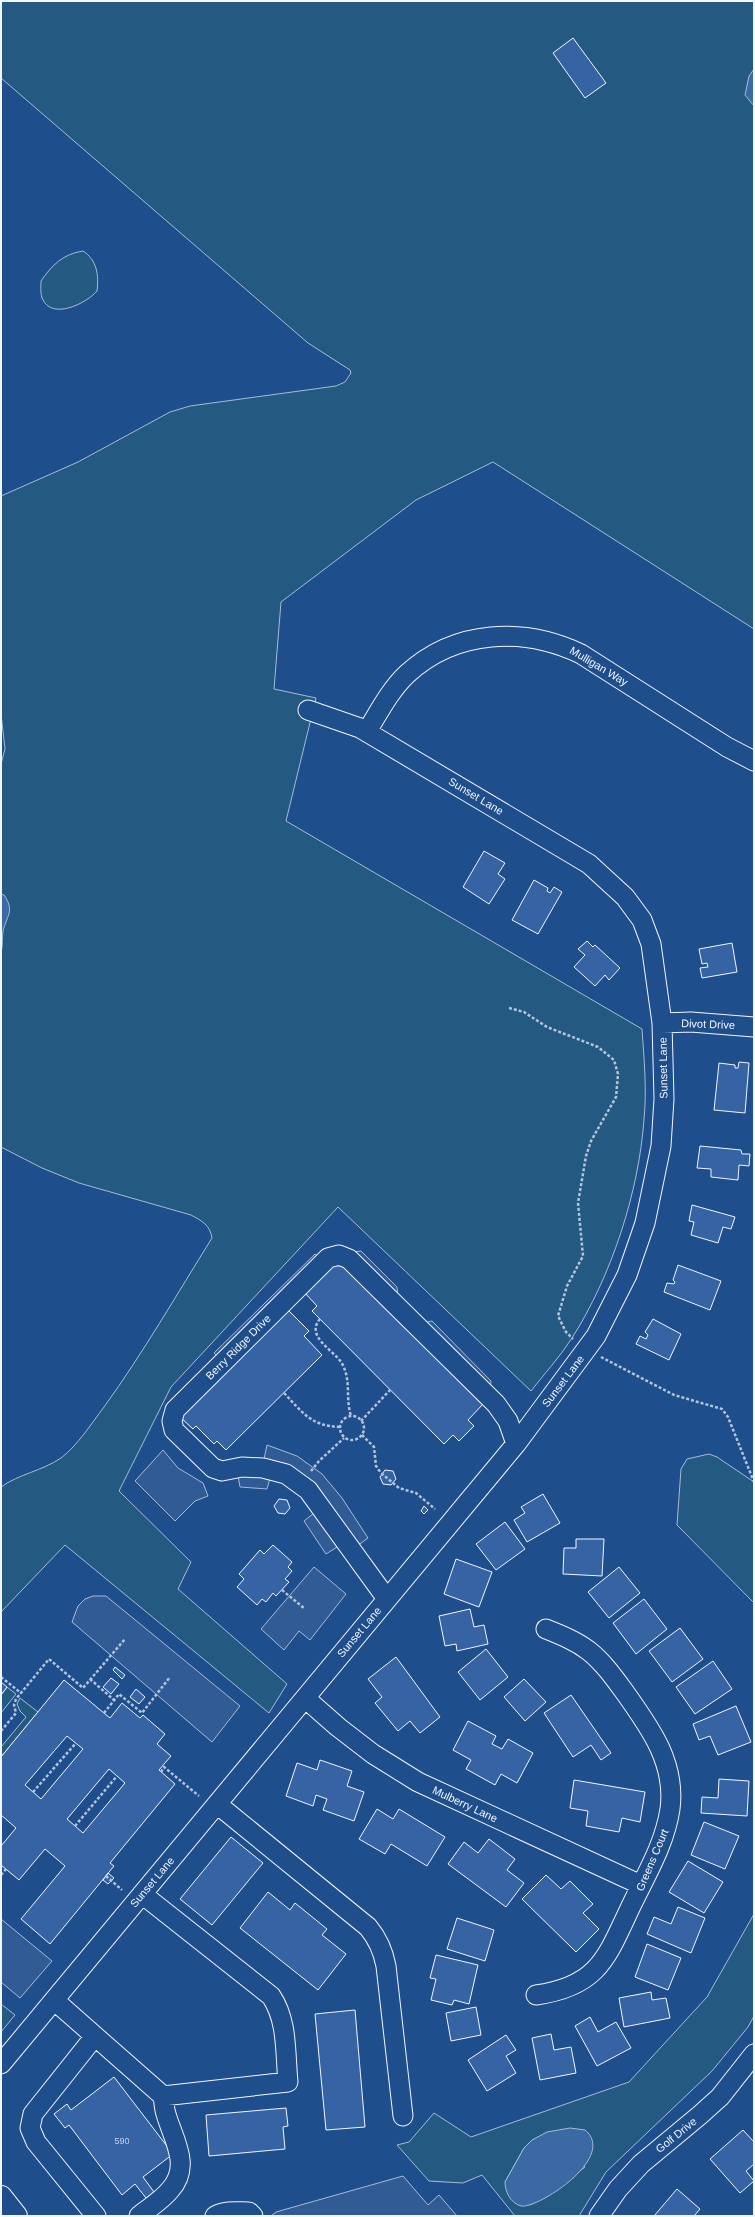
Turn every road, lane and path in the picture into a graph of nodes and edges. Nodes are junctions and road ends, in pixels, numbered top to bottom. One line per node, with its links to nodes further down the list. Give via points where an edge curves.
1 (308, 710): 2 (street, Sunset Lane, via 345,721)
2 (366, 731): 3 (street, Mulligan Way, via 399,683 431,657 455,645 484,638 528,637 557,643 581,654); 5 (street, Sunset Lane, via 568,850 615,885 633,906 647,932 654,957)
3 (754, 761)
4 (509, 1008): 8 (path, via 524,1012 548,1027 598,1047 614,1060 618,1070 616,1097 591,1141 586,1156 578,1203 583,1256 567,1286 558,1316 569,1336)
5 (662, 1023): 6 (street, Divot Drive, via 691,1022); 8 (street, Sunset Lane, via 663,1119 651,1198 627,1275)
6 (754, 1027)
7 (320, 1320): 11 (path, via 316,1327 318,1338 338,1358 346,1374)
8 (588, 1348): 16 (street, Sunset Lane); 18 (path, via 674,1395 722,1409)
9 (390, 1390): 12 (path)
10 (284, 1393): 13 (path, via 314,1422 323,1426)
11 (350, 1416): 12 (path); 13 (path)
12 (361, 1421): 14 (path, via 364,1428)
13 (340, 1427): 15 (path)
14 (362, 1435): 15 (path, via 355,1440); 19 (path, via 374,1447 376,1466 381,1474 398,1488 416,1493)
15 (344, 1438): 17 (path)
16 (516, 1444): 21 (street, Sunset Lane); 21 (street, Berry Ridge Drive, via 508,1421 496,1404 348,1259 339,1255 328,1258 175,1410 172,1420 174,1430 213,1468 222,1471 246,1467 263,1468 286,1474 302,1484 316,1498 351,1552)
17 (316, 1465)
18 (754, 1482)
19 (435, 1509)
20 (282, 1590): 22 (path)
21 (387, 1599): 29 (street, Sunset Lane)
22 (305, 1609)
23 (546, 1629): 43 (street, Greens Court, via 566,1637 588,1651 608,1669 652,1730 662,1750 667,1768 670,1808 664,1836)
24 (124, 1639): 27 (path)
25 (1, 1677): 28 (path)
26 (170, 1677): 30 (path, via 142,1713 119,1694)
27 (90, 1679): 28 (path, via 83,1688 49,1659); 30 (path)
28 (21, 1693): 32 (path, via 14,1703 16,1713)
29 (305, 1698): 38 (street, Sunset Lane); 43 (street, Mulberry Lane, via 373,1754 418,1782)
30 (114, 1700): 31 (path)
31 (104, 1713)
32 (1, 1731)
33 (76, 1743): 36 (path)
34 (161, 1772): 37 (path, via 164,1767)
35 (117, 1776): 39 (path)
36 (33, 1792)
37 (200, 1796)
38 (217, 1804): 45 (street, Sunset Lane); 52 (street, via 368,1927 378,1940 386,1966)
39 (75, 1826)
40 (6, 1869): 41 (path)
41 (1, 1875)
42 (106, 1876): 44 (path)
43 (641, 1885): 46 (street, Greens Court, via 607,1958 576,1984 555,1993)
44 (122, 1890)
45 (142, 1894): 47 (street, Sunset Lane); 51 (street, via 271,1996 283,2018 288,2082)
46 (536, 1995)
47 (54, 2000): 48 (street); 50 (street, Sunset Lane)
48 (95, 2036): 51 (street); 55 (street, via 33,2114 30,2128 36,2142)
49 (754, 2054): 59 (street, Golf Drive, via 720,2097 641,2164 618,2189)
50 (1, 2064)
51 (163, 2096): 56 (street, via 166,2114 181,2156 180,2169 170,2191)
52 (403, 2116)
53 (1, 2197): 54 (main road)
54 (16, 2216)
55 (96, 2216)
56 (139, 2216)
57 (215, 2216): 58 (street, via 226,2212 249,2212)
58 (253, 2216)
59 (599, 2216)

